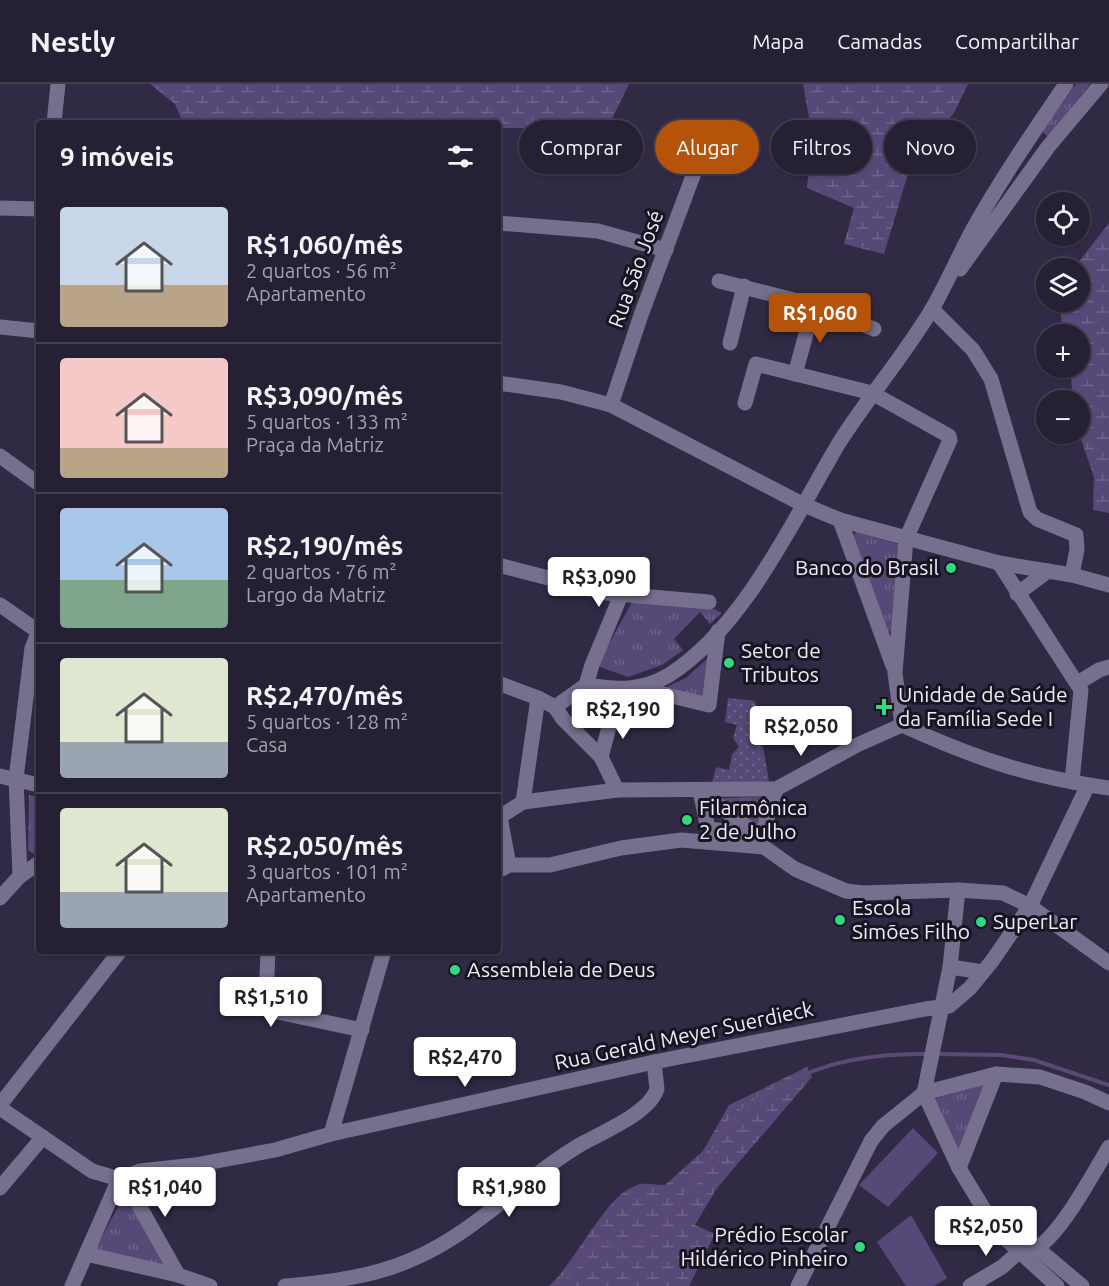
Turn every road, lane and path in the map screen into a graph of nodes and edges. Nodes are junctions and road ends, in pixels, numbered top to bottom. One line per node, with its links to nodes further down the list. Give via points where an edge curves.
1 (58, 84): 4 (street)
2 (1066, 84): 5 (street)
3 (1101, 84): 6 (street)
4 (54, 120)
5 (1032, 133): 6 (street); 13 (street)
6 (1048, 147): 13 (street, via 979,246)
7 (694, 174): 11 (street, Rua São José)
8 (0, 208): 9 (street)
9 (36, 209)
10 (501, 222): 11 (street, via 598,231)
11 (666, 250): 25 (street, Rua São José)
12 (720, 281): 14 (street)
13 (945, 284): 16 (street)
14 (744, 286): 15 (street); 20 (street)
15 (814, 305): 18 (street); 21 (street)
16 (932, 309): 23 (street); 34 (street, via 973,350 992,379 1030,512 1075,533 1078,544)
17 (0, 327): 19 (street)
18 (874, 329)
19 (36, 330)
20 (730, 343)
21 (795, 374): 23 (street); 24 (street, via 756,364)
22 (501, 384): 25 (street, via 561,392)
23 (872, 393): 28 (street); 30 (street, via 950,440)
24 (745, 403)
25 (611, 405): 28 (street)
26 (0, 456): 27 (street)
27 (36, 482)
28 (802, 504): 29 (street); 41 (street, via 768,565)
29 (840, 520): 30 (street); 44 (street)
30 (906, 539): 31 (street); 44 (street)
31 (999, 563): 33 (street); 36 (street)
32 (501, 566): 37 (street)
33 (1048, 571): 34 (street); 36 (street)
34 (1072, 575): 35 (street)
35 (1109, 585)
36 (1017, 594): 45 (street)
37 (621, 595): 38 (street); 47 (street)
38 (709, 602)
39 (0, 605): 40 (street)
40 (36, 629)
41 (717, 631): 48 (street, via 669,675); 48 (street, via 709,705)
42 (36, 638): 55 (street)
43 (1109, 667): 45 (street)
44 (896, 674): 52 (street)
45 (1078, 683): 56 (street, via 1081,690)
46 (501, 684): 50 (street)
47 (586, 686): 49 (street); 51 (street)
48 (636, 687): 49 (street)
49 (619, 690): 53 (street)
50 (538, 698): 51 (street); 63 (street)
51 (555, 707): 53 (street)
52 (902, 725): 56 (street, via 982,760 1025,774); 60 (street, via 856,745)
53 (601, 757): 61 (street)
54 (0, 776): 55 (street)
55 (16, 779): 57 (street); 69 (street)
56 (1072, 782): 58 (street)
57 (36, 784)
58 (1088, 785): 59 (street); 72 (street)
59 (1109, 788)
60 (776, 789): 62 (street); 66 (street)
61 (617, 790): 62 (street); 63 (street)
62 (700, 791): 66 (street); 66 (street, via 708,829)
63 (523, 802): 64 (street)
64 (501, 816)
65 (501, 837): 68 (street)
66 (760, 840): 68 (street, via 681,840 621,848 550,865); 70 (street, via 795,869 846,891 863,894)
67 (36, 865): 69 (street)
68 (504, 868)
69 (20, 876): 71 (street)
70 (958, 890): 72 (street, via 1002,893); 77 (street)
71 (0, 898)
72 (1030, 906): 76 (street); 78 (street)
73 (118, 954): 85 (street)
74 (268, 954): 80 (street, via 268,1010)
75 (383, 954): 80 (street)
76 (1109, 963)
77 (950, 967): 78 (street); 79 (street)
78 (983, 972): 79 (street, via 957,1001)
79 (939, 1009): 81 (street, Rua Gerald Meyer Suerdieck); 83 (street)
80 (362, 1030): 86 (street)
81 (654, 1062): 86 (street, Rua Gerald Meyer Suerdieck); 99 (street, via 657,1089 645,1107 562,1156 464,1232 387,1270)
82 (996, 1074): 83 (street); 84 (street, via 1040,1077); 89 (street)
83 (924, 1093): 89 (street); 100 (street, via 871,1141)
84 (1109, 1103)
85 (0, 1106): 87 (street)
86 (331, 1134): 91 (street, Rua Gerald Meyer Suerdieck, via 275,1150 140,1171)
87 (43, 1137): 91 (street, via 92,1171); 92 (street)
88 (1109, 1147): 90 (street)
89 (959, 1168): 94 (street, via 997,1231)
90 (1104, 1168): 93 (street)
91 (121, 1178): 95 (street); 96 (street)
92 (0, 1188)
93 (1037, 1248): 94 (street); 103 (street)
94 (1020, 1251): 101 (street); 102 (street)
95 (86, 1254): 96 (street); 97 (street)
96 (178, 1275): 98 (street)
97 (72, 1286)
98 (210, 1286)
99 (285, 1286)
100 (798, 1286)
101 (970, 1286)
102 (1057, 1286)
103 (1082, 1286)

